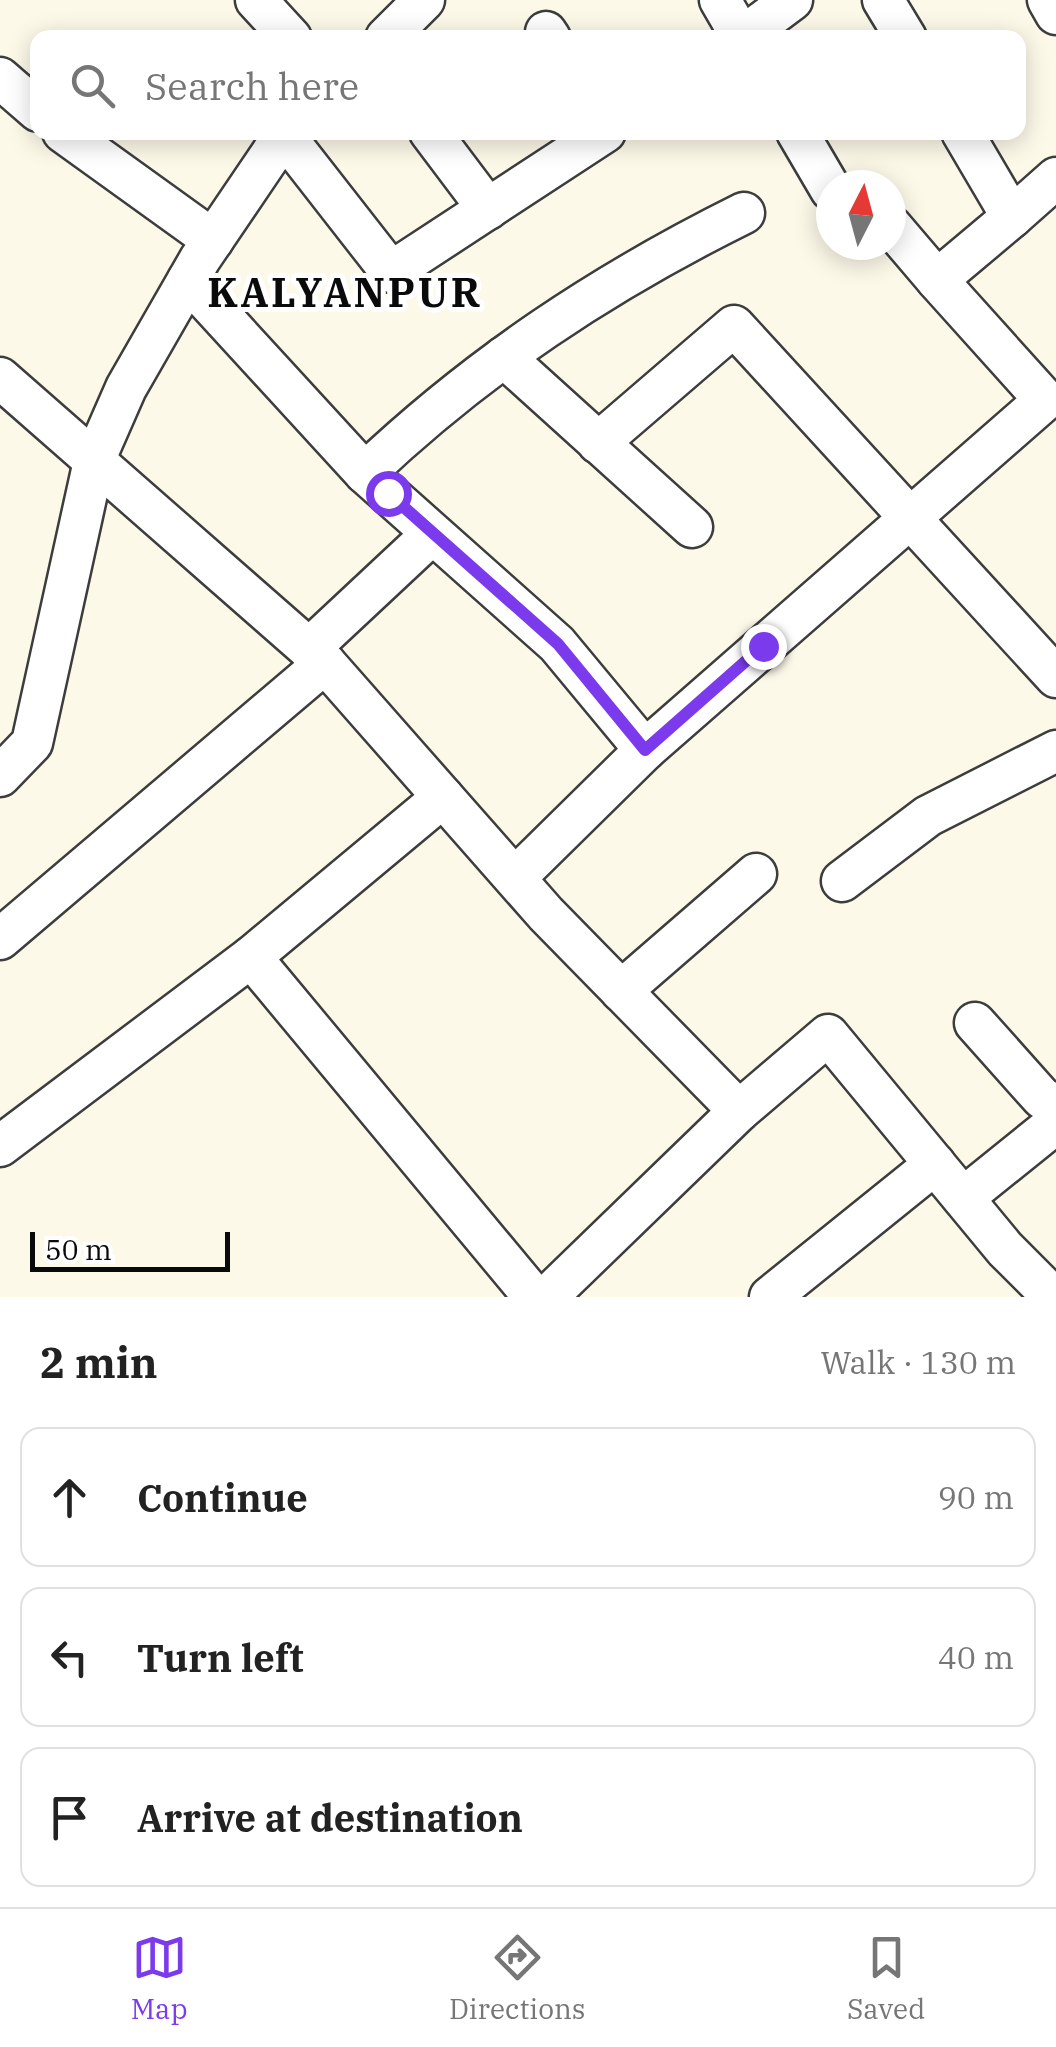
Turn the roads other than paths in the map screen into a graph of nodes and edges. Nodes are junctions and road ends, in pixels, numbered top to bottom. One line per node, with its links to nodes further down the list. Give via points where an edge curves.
1 (256, 0): 8 (street)
2 (424, 0): 9 (street)
3 (720, 0): 10 (street)
4 (792, 0): 11 (street)
5 (884, 0): 12 (street)
6 (1048, 0): 7 (street)
7 (1056, 14)
8 (284, 30)
9 (394, 30)
10 (737, 30)
11 (751, 30)
12 (901, 30)
13 (0, 80): 14 (street)
14 (30, 104)
15 (74, 140): 27 (street)
16 (281, 140): 27 (street)
17 (290, 140): 24 (street, via 392,272)
18 (436, 140): 24 (street)
19 (593, 140): 24 (street)
20 (802, 140): 22 (street)
21 (967, 140): 26 (street)
22 (819, 170)
23 (1056, 178): 26 (street)
24 (488, 209)
25 (744, 213): 31 (street, via 636,267)
26 (1012, 217): 30 (street)
27 (213, 240): 29 (street)
28 (906, 244): 30 (street)
29 (188, 280): 35 (street, via 126,388); 36 (street)
30 (937, 280): 33 (street)
31 (504, 357): 34 (street); 36 (street, via 434,408)
32 (0, 378): 35 (street)
33 (1052, 401): 37 (street)
34 (598, 442): 37 (street, via 734,326); 38 (street)
35 (94, 461): 40 (street); 44 (street, via 32,742)
36 (365, 473): 39 (street)
37 (911, 517): 41 (street); 42 (street)
38 (692, 528)
39 (432, 534): 40 (street); 42 (street, via 558,644)
40 (317, 656): 45 (street); 49 (street)
41 (1056, 677)
42 (645, 750): 47 (street)
43 (1056, 750): 48 (street, via 928,816)
44 (0, 776)
45 (443, 797): 47 (street); 50 (street)
46 (756, 874): 51 (street)
47 (514, 878): 51 (street)
48 (842, 882)
49 (0, 939)
50 (251, 957): 56 (street); 60 (street)
51 (622, 991): 54 (street)
52 (975, 1023): 53 (street, via 1042,1098)
53 (1056, 1105)
54 (739, 1110): 57 (street, via 828,1035); 61 (street)
55 (1056, 1123): 58 (street)
56 (0, 1146)
57 (935, 1164): 58 (street); 62 (street)
58 (963, 1198): 59 (street)
59 (1036, 1292)
60 (534, 1297)
61 (547, 1297)
62 (770, 1297)

